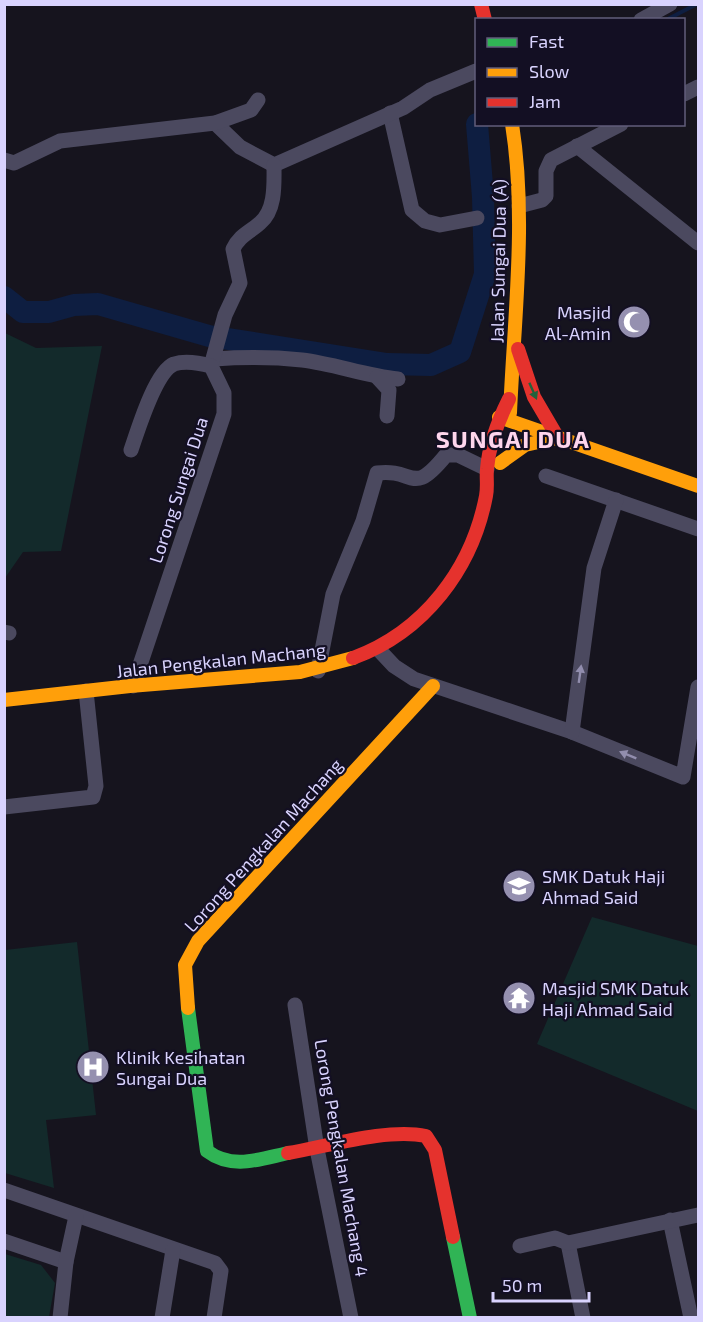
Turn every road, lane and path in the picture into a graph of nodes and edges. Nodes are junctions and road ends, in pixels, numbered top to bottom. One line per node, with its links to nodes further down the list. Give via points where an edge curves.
1 (670, 4): 2 (street)
2 (645, 18)
3 (475, 71): 7 (street)
4 (699, 87): 5 (street)
5 (685, 94)
6 (258, 100): 8 (street, via 251,110)
7 (390, 113): 13 (street); 15 (street, via 412,210 425,221 440,225)
8 (215, 123): 12 (street, via 60,141 14,163); 13 (street, via 240,147)
9 (512, 126): 14 (main road, Jalan Sungai Dua (A))
10 (617, 126): 11 (street)
11 (577, 146): 14 (street, via 551,160 546,171 546,196); 16 (street)
12 (4, 160)
13 (274, 165): 18 (street, via 271,205 262,222 240,236 233,249 240,283 225,315)
14 (519, 206): 17 (main road, Jalan Sungai Dua (A))
15 (477, 218)
16 (699, 243)
17 (516, 341): 22 (main road, Jalan Sungai Dua (A)); 23 (main road, one-way to 23, via 534,397)
18 (213, 360): 19 (street, via 303,360); 24 (street, via 173,364 162,373); 32 (street, Lorong Sungai Dua, via 224,393 224,414)
19 (377, 377): 20 (street); 21 (street, via 389,390)
20 (398, 379)
21 (387, 416)
22 (505, 419): 23 (main road); 25 (main road, Jalan Pengkalan Machang)
23 (558, 438): 25 (main road, via 525,445); 27 (main road)
24 (131, 450)
25 (494, 466): 30 (main road, Jalan Pengkalan Machang, via 496,476 488,486 474,534 447,588 422,618); 31 (street, via 446,455 426,477 377,473 363,521 333,594)
26 (546, 476): 28 (street)
27 (699, 486)
28 (616, 500): 29 (street); 37 (street, one-way to 28, via 594,568)
29 (699, 529)
30 (380, 650): 31 (main road, Jalan Pengkalan Machang); 33 (street, via 394,666)
31 (318, 671): 32 (main road, Jalan Pengkalan Machang)
32 (133, 686): 35 (main road, Jalan Pengkalan Machang)
33 (434, 686): 37 (street); 40 (main road, Lorong Pengkalan Machang, via 198,941 185,965 207,1151 219,1160 235,1163)
34 (699, 687): 37 (street, one-way to 37, via 683,777)
35 (86, 691): 36 (main road, Jalan Pengkalan Machang); 38 (street, via 96,786 93,797)
36 (4, 700)
37 (572, 732)
38 (4, 807)
39 (295, 1005): 40 (street, Lorong Pengkalan Machang 4)
40 (317, 1149): 53 (street, Lorong Pengkalan Machang 4); 54 (main road, Lorong Pengkalan Machang, via 412,1132 426,1136 435,1150)
41 (4, 1190): 43 (street)
42 (699, 1215): 44 (street)
43 (76, 1216): 48 (street); 49 (street)
44 (670, 1220): 46 (street); 56 (street)
45 (4, 1241): 49 (street)
46 (568, 1243): 47 (street, via 555,1238); 55 (street)
47 (520, 1246)
48 (173, 1250): 51 (street); 52 (street, via 215,1263 221,1271)
49 (66, 1262): 50 (street)
50 (60, 1317)
51 (162, 1317)
52 (214, 1317)
53 (351, 1317)
54 (470, 1317)
55 (584, 1317)
56 (691, 1317)

